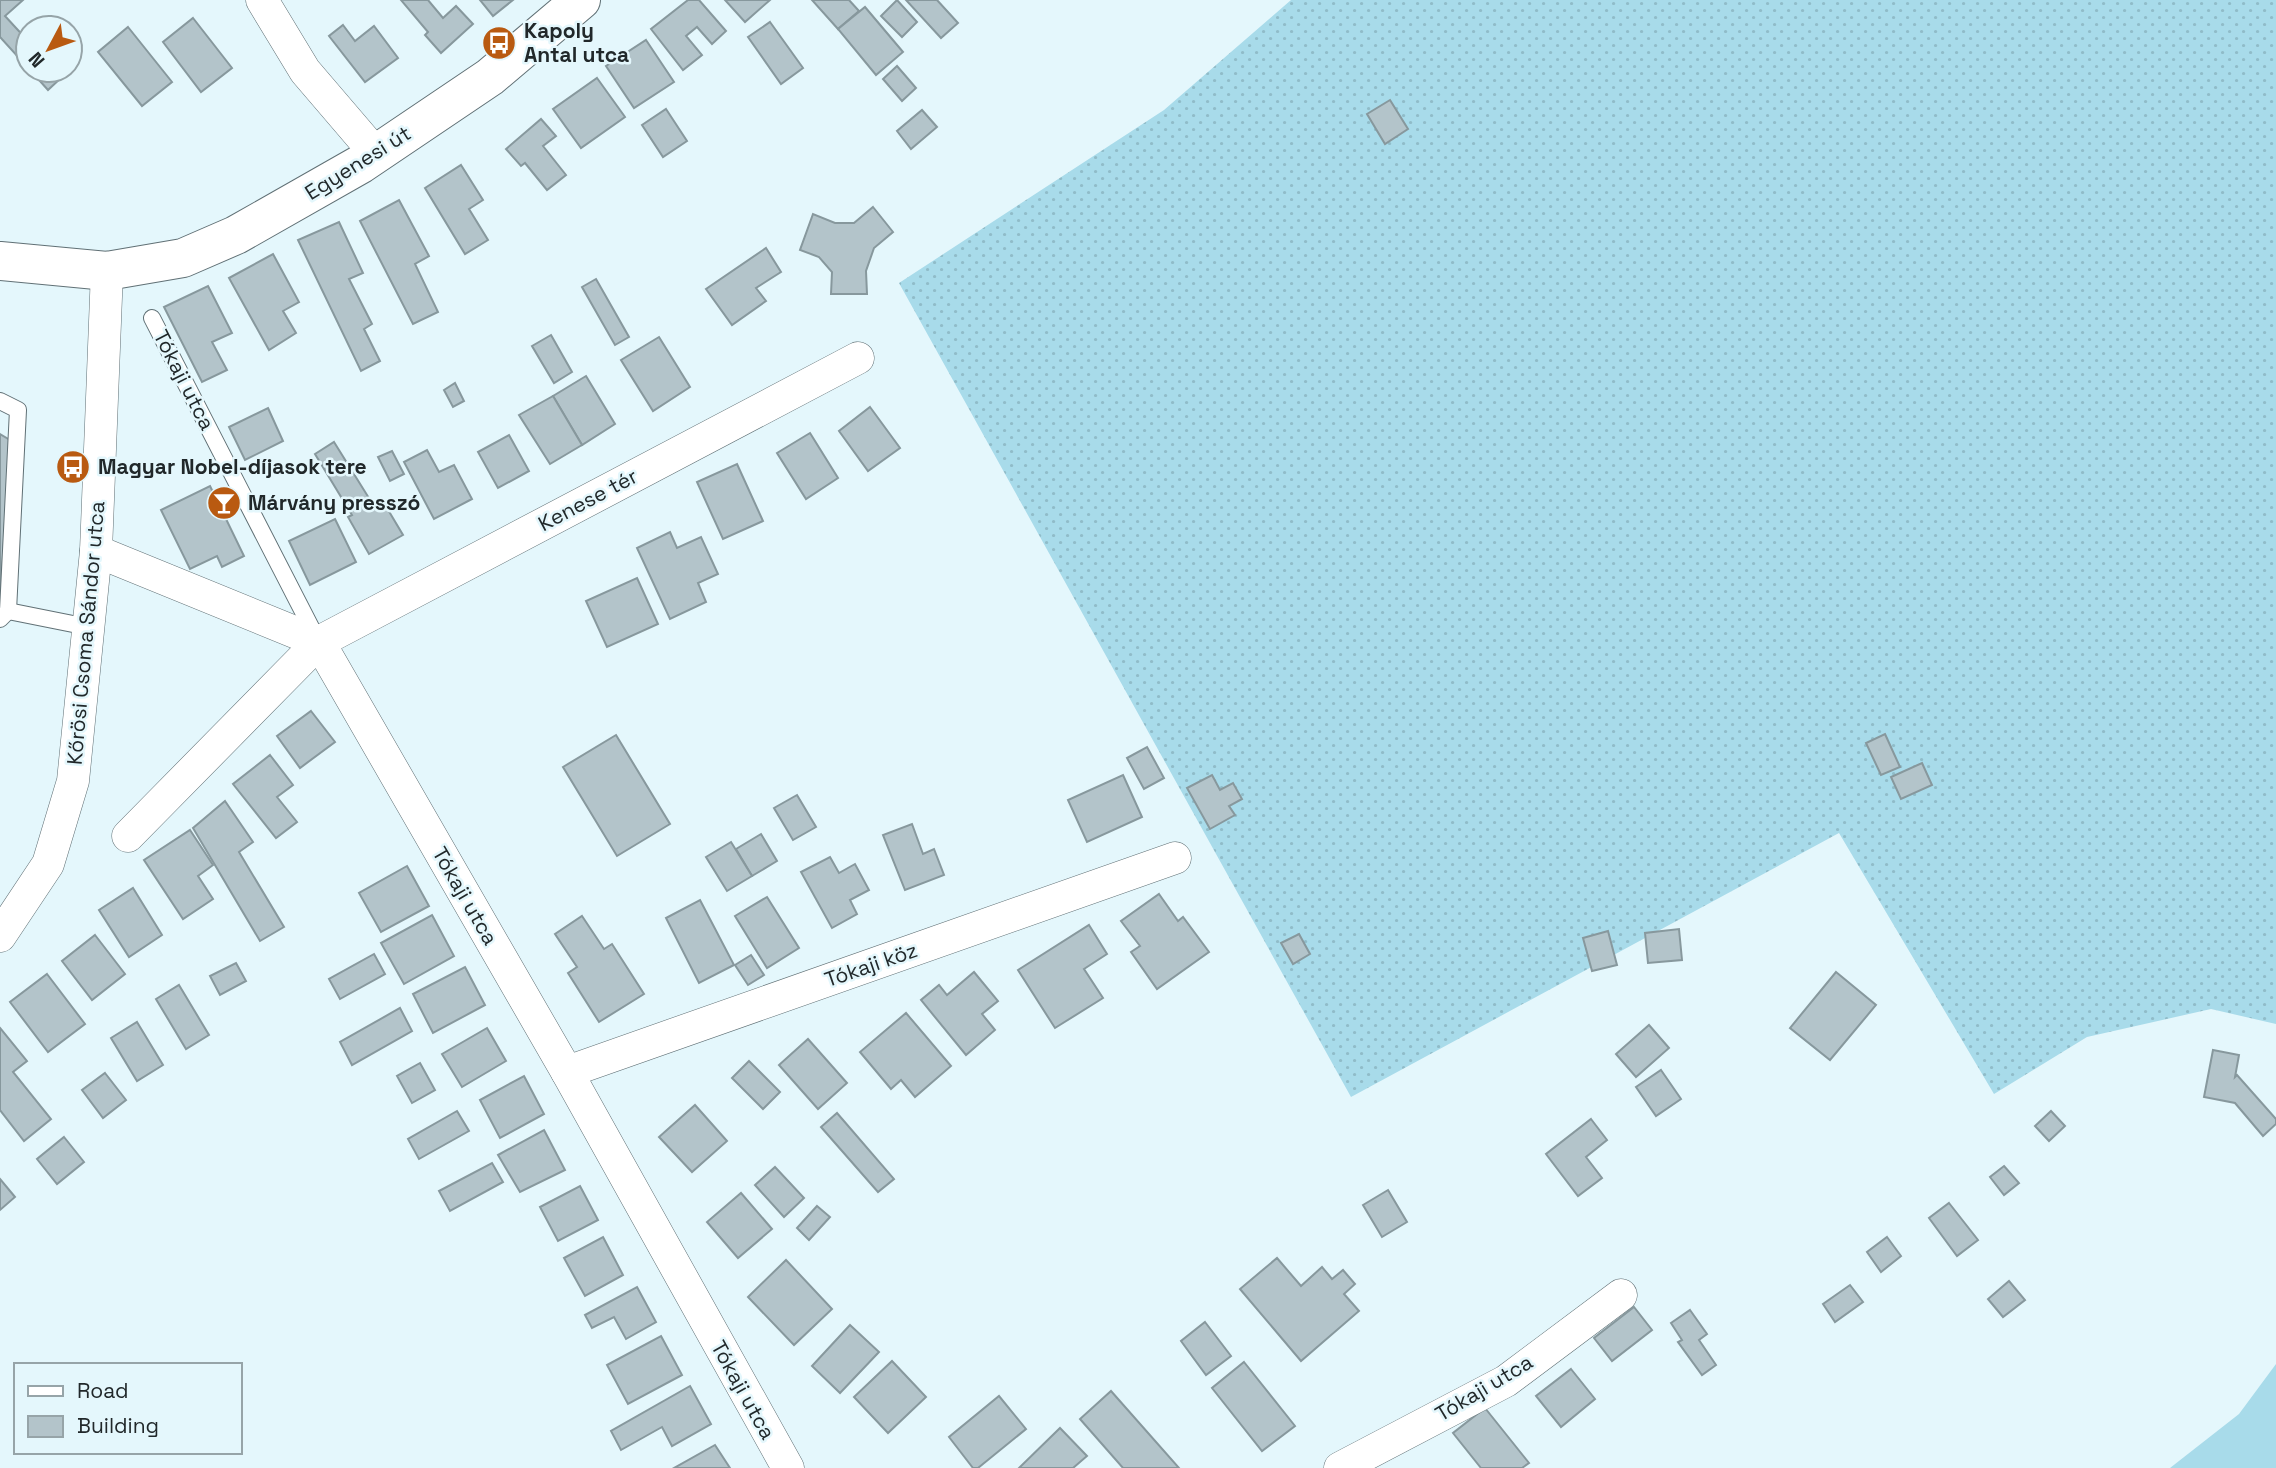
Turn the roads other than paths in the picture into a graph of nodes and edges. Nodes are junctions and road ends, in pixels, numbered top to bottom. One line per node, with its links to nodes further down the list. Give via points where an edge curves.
1 (262, 0): 3 (street, via 305,71)
2 (580, 0): 3 (street, Egyenesi út, via 490,77)
3 (376, 154): 5 (street, Egyenesi út, via 236,235 194,254)
4 (0, 261): 5 (street, Egyenesi út)
5 (107, 271): 9 (street, Kőrösi Csoma Sándor utca)
6 (152, 318): 12 (lane, Tókaji utca)
7 (858, 358): 12 (street, Kenese tér)
8 (0, 401): 10 (lane, via 18,410)
9 (96, 551): 11 (street, Kőrösi Csoma Sándor utca); 12 (street)
10 (4, 615): 11 (lane)
11 (88, 627): 15 (street, Kőrösi Csoma Sándor utca, via 73,780 48,864)
12 (318, 642): 13 (street); 16 (street, Tókaji utca)
13 (128, 835)
14 (1175, 858): 16 (street, Tókaji köz)
15 (0, 936)
16 (567, 1072): 18 (street, Tókaji utca)
17 (1621, 1295): 19 (street, Tókaji utca, via 1506,1381)
18 (788, 1468)
19 (1340, 1468)

